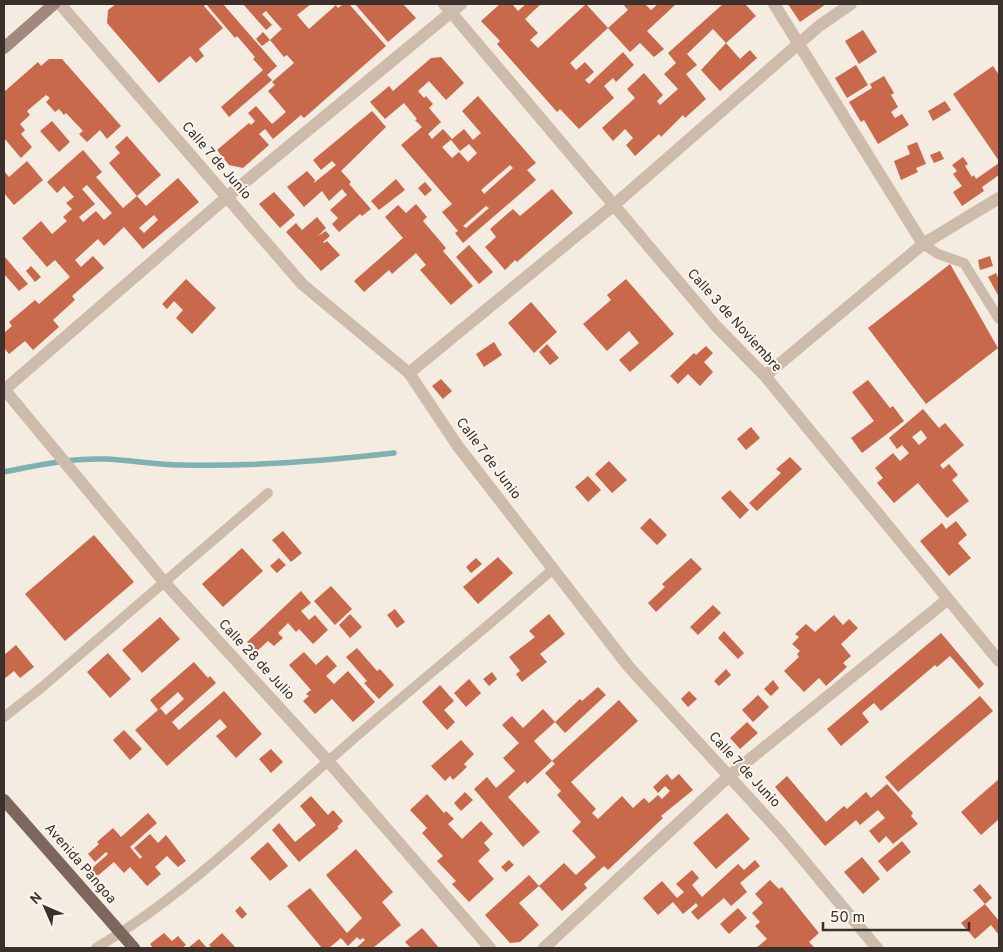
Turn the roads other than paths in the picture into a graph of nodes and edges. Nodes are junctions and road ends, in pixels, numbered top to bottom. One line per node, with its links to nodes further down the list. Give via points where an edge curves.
1 (54, 4): 7 (main road)
2 (60, 4): 8 (street, Calle 7 de Junio)
3 (774, 4): 6 (street)
4 (850, 4): 6 (street)
5 (452, 6): 8 (street); 10 (street, Calle 3 de Noviembre)
6 (801, 45): 10 (street); 11 (street)
7 (4, 48)
8 (227, 197): 13 (street, Calle 7 de Junio, via 302,284); 15 (street)
9 (999, 198): 11 (street)
10 (614, 205): 13 (street); 14 (street, Calle 3 de Noviembre, via 716,326)
11 (924, 244): 12 (lane, via 938,254 964,263); 14 (street)
12 (999, 319)
13 (410, 373): 17 (street, Calle 7 de Junio, via 457,444)
14 (765, 376): 19 (street, Calle 3 de Noviembre)
15 (4, 390): 18 (street, Calle 28 de Julio)
16 (268, 493): 18 (lane)
17 (553, 569): 22 (lane); 23 (street, Calle 7 de Junio, via 628,668)
18 (165, 583): 21 (lane); 22 (street, Calle 28 de Julio)
19 (947, 600): 20 (street, Calle 3 de Noviembre); 23 (street)
20 (999, 660)
21 (4, 717)
22 (328, 761): 25 (lane, via 242,840); 28 (street, Calle 28 de Julio)
23 (729, 776): 29 (street); 30 (street, Calle 7 de Junio)
24 (4, 800): 25 (main road, Avenida Pangoa)
25 (121, 933): 26 (lane); 27 (main road, Avenida Pangoa)
26 (96, 948)
27 (134, 948)
28 (490, 948)
29 (544, 948)
30 (877, 948)

